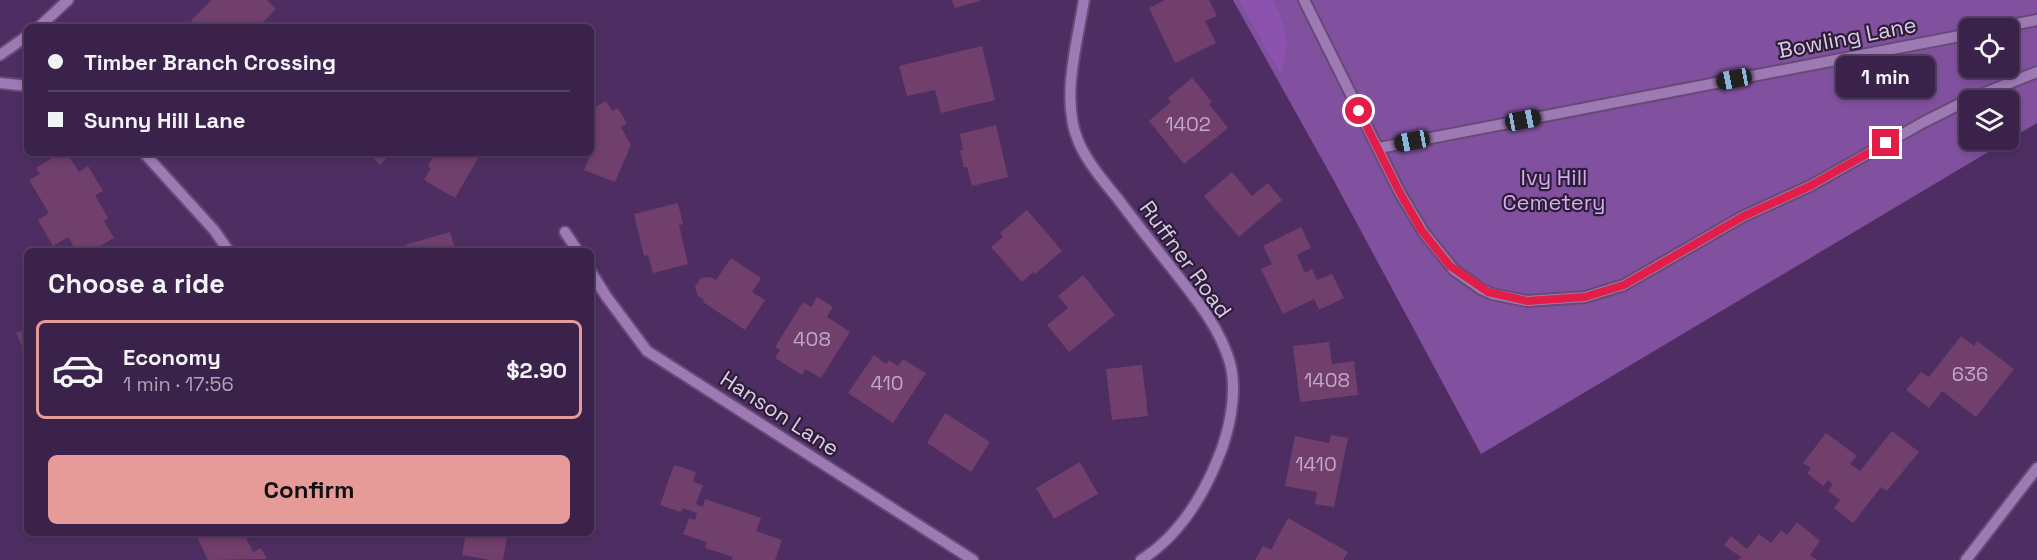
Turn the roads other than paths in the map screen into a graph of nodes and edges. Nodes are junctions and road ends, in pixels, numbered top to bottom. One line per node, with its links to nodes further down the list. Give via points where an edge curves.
1 (68, 0): 6 (street)
2 (1084, 0): 21 (street, Ruffner Road, via 1069,93 1079,143 1204,310 1230,364 1232,382 1227,439 1209,481 1167,540)
3 (1304, 0): 13 (street)
4 (2037, 20): 5 (street)
5 (2019, 23)
6 (45, 24)
7 (1959, 35): 13 (street, Bowling Lane)
8 (24, 38): 9 (street)
9 (0, 55)
10 (2037, 72): 13 (street, via 1924,122 1810,186 1742,217 1630,282 1585,297 1536,301 1497,295 1454,270 1422,231)
11 (0, 83): 12 (street)
12 (24, 86)
13 (1379, 148)
14 (147, 156): 16 (street)
15 (566, 232): 17 (street)
16 (226, 248)
17 (576, 248)
18 (594, 277): 20 (street, Hanson Lane, via 647,351)
19 (2037, 468): 22 (street)
20 (973, 560)
21 (1141, 560)
22 (1966, 560)

